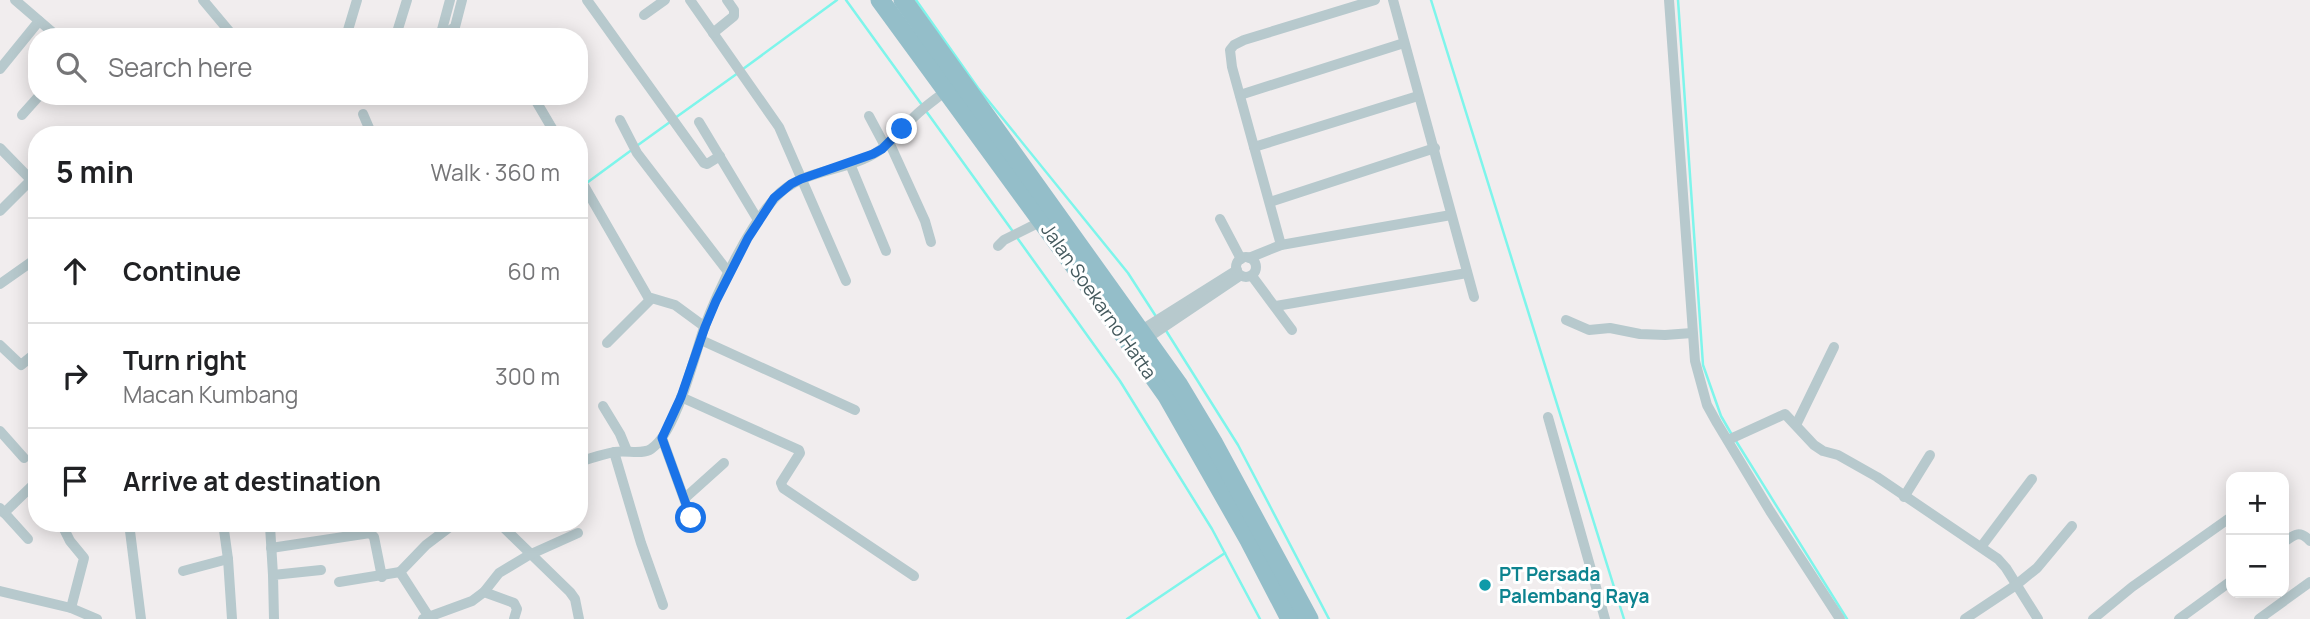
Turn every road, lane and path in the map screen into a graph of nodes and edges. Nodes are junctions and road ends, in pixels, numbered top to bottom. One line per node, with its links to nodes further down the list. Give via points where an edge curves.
1 (15, 0): 17 (street)
2 (204, 0): 20 (street)
3 (357, 0): 21 (street)
4 (407, 0): 22 (street)
5 (450, 0): 23 (street)
6 (462, 0): 24 (street)
7 (587, 0): 45 (street, via 704,163)
8 (665, 0): 16 (street)
9 (690, 0): 25 (street)
10 (727, 0): 25 (street, via 734,16)
11 (880, 0): 29 (highway, Jalan Soekarno Hatta)
12 (903, 0): 74 (highway, Jalan Soekarno Hatta)
13 (1375, 0): 30 (street, via 1234,45 1230,58)
14 (1393, 0): 27 (street)
15 (1669, 0): 75 (street)
16 (645, 15)
17 (39, 21): 18 (street); 19 (street)
18 (33, 28)
19 (47, 28)
20 (227, 28)
21 (349, 28)
22 (398, 28)
23 (442, 28)
24 (454, 28)
25 (713, 33): 48 (street, via 779,127)
26 (28, 35): 28 (street)
27 (1404, 43): 30 (street); 31 (street)
28 (0, 69)
29 (947, 90): 41 (street); 56 (highway, Jalan Soekarno Hatta)
30 (1240, 95): 42 (street)
31 (1418, 96): 42 (street); 44 (street)
32 (31, 105): 35 (street)
33 (538, 105): 40 (street)
34 (363, 114): 39 (street)
35 (22, 115)
36 (869, 116): 41 (street)
37 (620, 120): 63 (street, via 635,150)
38 (699, 122): 45 (street)
39 (368, 126)
40 (551, 126)
41 (887, 144): 46 (street); 57 (street)
42 (1254, 147): 51 (street)
43 (0, 148): 47 (street)
44 (1435, 148): 51 (street); 53 (street)
45 (720, 156): 55 (street)
46 (850, 164): 48 (street); 60 (street)
47 (28, 177)
48 (801, 179): 55 (street, via 774,198); 66 (street)
49 (28, 188): 52 (street)
50 (588, 192): 69 (street)
51 (1270, 202): 58 (street)
52 (0, 211)
53 (1451, 215): 58 (street); 65 (street)
54 (1220, 219): 61 (street)
55 (758, 220): 63 (street)
56 (1042, 221): 59 (street); 95 (highway, Jalan Soekarno Hatta)
57 (931, 242)
58 (1281, 245): 61 (street)
59 (998, 246)
60 (886, 251)
61 (1245, 258): 64 (street, via 1237,265); 64 (street, via 1254,260 1256,266)
62 (28, 264): 67 (street)
63 (729, 273): 72 (street)
64 (1243, 273): 70 (street); 74 (street)
65 (1466, 273): 68 (street); 70 (street)
66 (846, 281)
67 (0, 284)
68 (1474, 297)
69 (650, 299): 72 (street, via 675,305); 77 (street)
70 (1276, 306): 73 (street)
71 (1566, 320): 75 (street, via 1589,330)
72 (705, 327): 76 (street)
73 (1292, 330)
74 (1147, 332): 95 (highway, Jalan Soekarno Hatta)
75 (1692, 333): 88 (street, via 1707,405)
76 (701, 340): 81 (street); 83 (street)
77 (607, 343)
78 (0, 345): 80 (street, via 21,365)
79 (1834, 347): 85 (street)
80 (28, 359)
81 (681, 397): 87 (street); 122 (street, via 799,450 781,483 783,488)
82 (603, 406): 89 (street)
83 (855, 410)
84 (1548, 417): 142 (street)
85 (1796, 425): 88 (street, via 1785,414); 98 (street, via 1814,445 1853,463)
86 (0, 431): 92 (street)
87 (662, 438): 89 (street, via 650,450); 99 (street)
88 (1729, 439): 143 (street)
89 (626, 451): 90 (street)
90 (614, 452): 93 (street); 130 (street)
91 (1930, 455): 98 (street)
92 (24, 458)
93 (588, 459)
94 (724, 463): 99 (street)
95 (1220, 472): 140 (highway, Jalan Soekarno Hatta); 141 (highway, Jalan Soekarno Hatta)
96 (2032, 479): 114 (street)
97 (28, 488): 100 (street)
98 (1904, 497): 114 (street)
99 (685, 498): 101 (street)
100 (2, 510): 111 (street)
101 (691, 518)
102 (2226, 521): 146 (street)
103 (2072, 526): 126 (street, via 2050,555)
104 (66, 532): 131 (street, via 84,558)
105 (131, 532): 135 (street)
106 (224, 532): 117 (street)
107 (270, 532): 115 (street)
108 (443, 532): 120 (street)
109 (507, 532): 116 (street)
110 (578, 533): 116 (street)
111 (28, 539)
112 (2289, 539): 113 (street, via 2301,533)
113 (2310, 541)
114 (1981, 547): 126 (street, via 1998,559)
115 (271, 548): 121 (street); 123 (street, via 370,533)
116 (529, 555): 129 (street, via 499,573); 139 (street, via 570,592)
117 (228, 559): 119 (street); 136 (street)
118 (321, 570): 121 (street)
119 (183, 571)
120 (400, 572): 123 (street); 133 (street)
121 (273, 575): 137 (street)
122 (914, 576)
123 (382, 577): 124 (street)
124 (339, 582)
125 (2310, 582): 148 (street)
126 (2016, 584): 144 (street); 145 (street)
127 (2226, 584): 147 (street)
128 (0, 591): 131 (street)
129 (484, 592): 132 (street); 138 (street, via 514,603)
130 (663, 604)
131 (71, 608): 134 (street)
132 (449, 615): 133 (street)
133 (426, 618)
134 (97, 619)
135 (141, 619)
136 (232, 619)
137 (274, 619)
138 (514, 619)
139 (579, 619)
140 (1290, 619)
141 (1309, 619)
142 (1605, 619)
143 (1840, 619)
144 (1965, 619)
145 (2039, 619)
146 (2094, 619)
147 (2179, 619)
148 (2259, 619)

